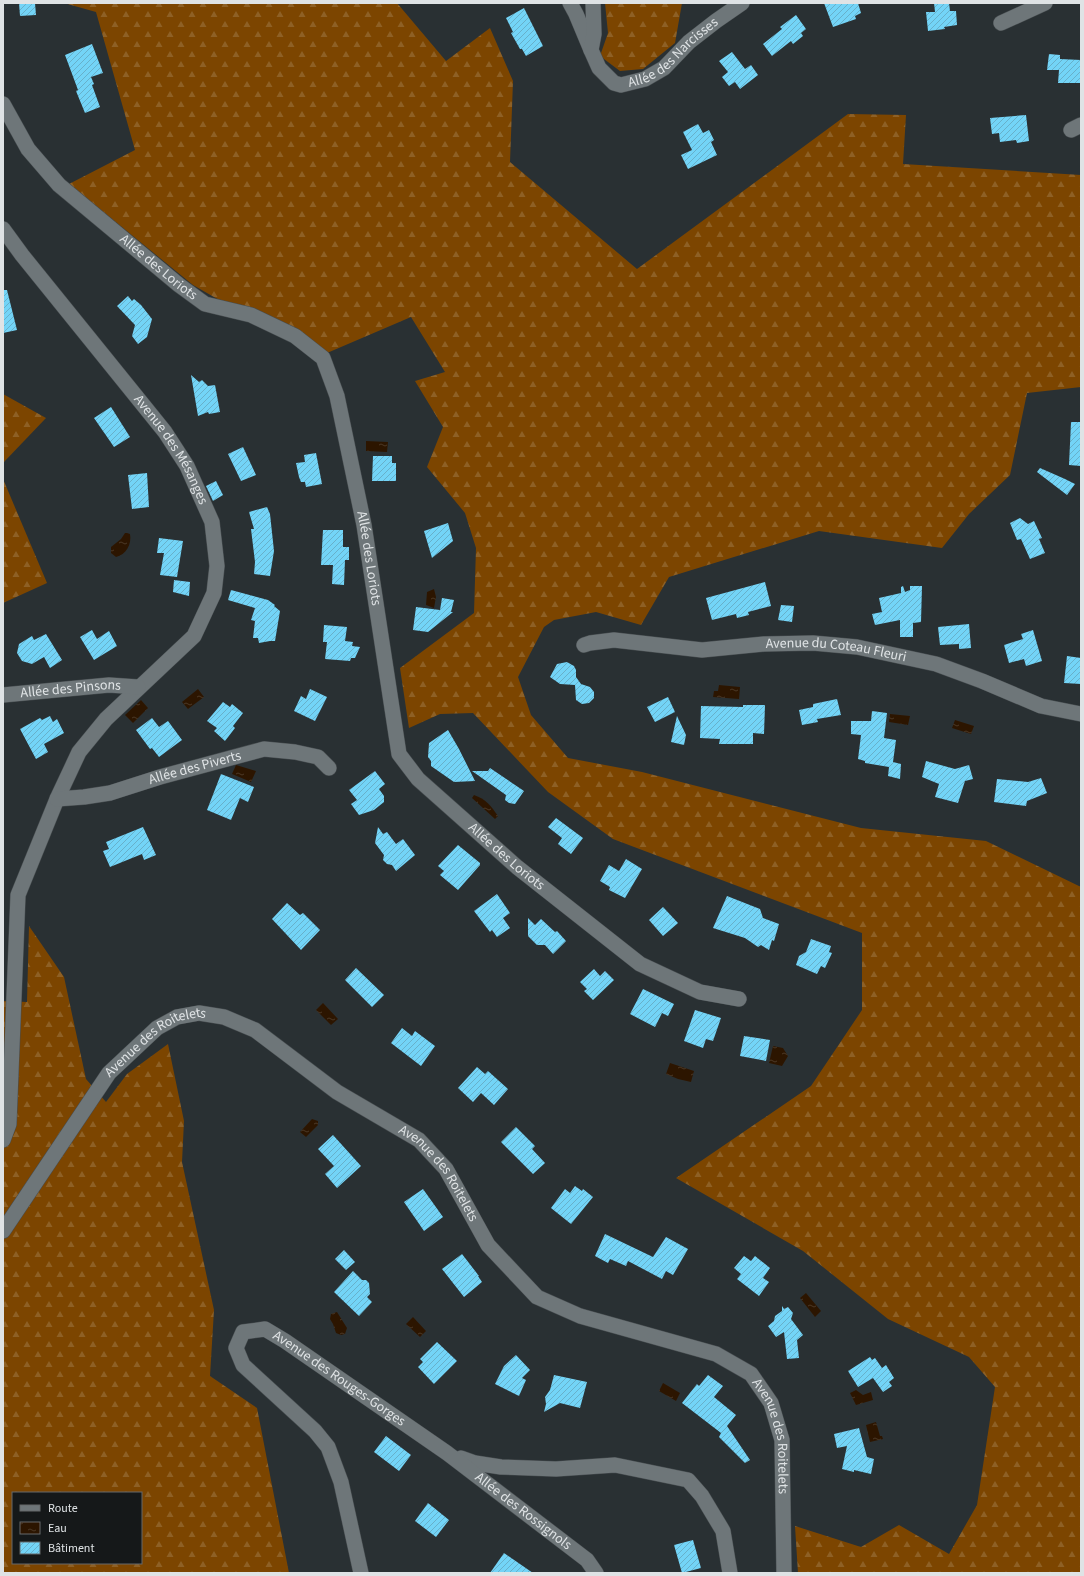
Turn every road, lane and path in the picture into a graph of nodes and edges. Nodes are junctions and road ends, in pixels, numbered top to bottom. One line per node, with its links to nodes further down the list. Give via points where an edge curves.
1 (570, 3): 6 (street)
2 (593, 3): 6 (street, via 594,34)
3 (742, 3): 6 (street, Allée des Narcisses, via 689,42 664,68 645,79 621,85 614,83 598,68)
4 (1045, 3): 5 (street)
5 (1002, 23)
6 (591, 50)
7 (3, 104): 15 (street, Allée des Loriots, via 28,148 59,185 179,285 205,304 251,315 295,336 323,358 337,396 364,525 399,754 418,779 517,867 640,964 700,992)
8 (3, 229): 10 (street, Avenue des Mésanges, via 166,432 187,466 212,522 217,566 214,593 194,636)
9 (584, 645): 12 (street, Avenue du Coteau Fleuri, via 614,640 702,650 764,644 814,643 857,647 936,664 1042,706)
10 (138, 687): 11 (street, Allée des Pinsons, via 109,685); 14 (street, via 106,719 79,752)
11 (3, 695)
12 (1081, 714)
13 (329, 768): 14 (street, Allée des Piverts, via 318,757 264,749 110,793)
14 (57, 799): 16 (street, via 18,895 9,1124)
15 (739, 999)
16 (3, 1140)
17 (3, 1231): 22 (street, Avenue des Roitelets, via 109,1073 157,1028 177,1017 199,1013 224,1017 255,1030 337,1092 419,1140 446,1168 488,1245 537,1297 580,1316 716,1354 751,1374 771,1403 782,1440)
18 (447, 1453): 19 (street, Avenue des Rouges-Gorges, via 265,1329 243,1332 236,1348 243,1365 315,1430 328,1447 341,1482); 20 (street, Allée des Rossignols, via 587,1560); 21 (street, via 475,1463 501,1467 556,1469 615,1465 688,1480 702,1496 723,1531)
19 (361, 1573)
20 (596, 1573)
21 (730, 1573)
22 (784, 1573)

